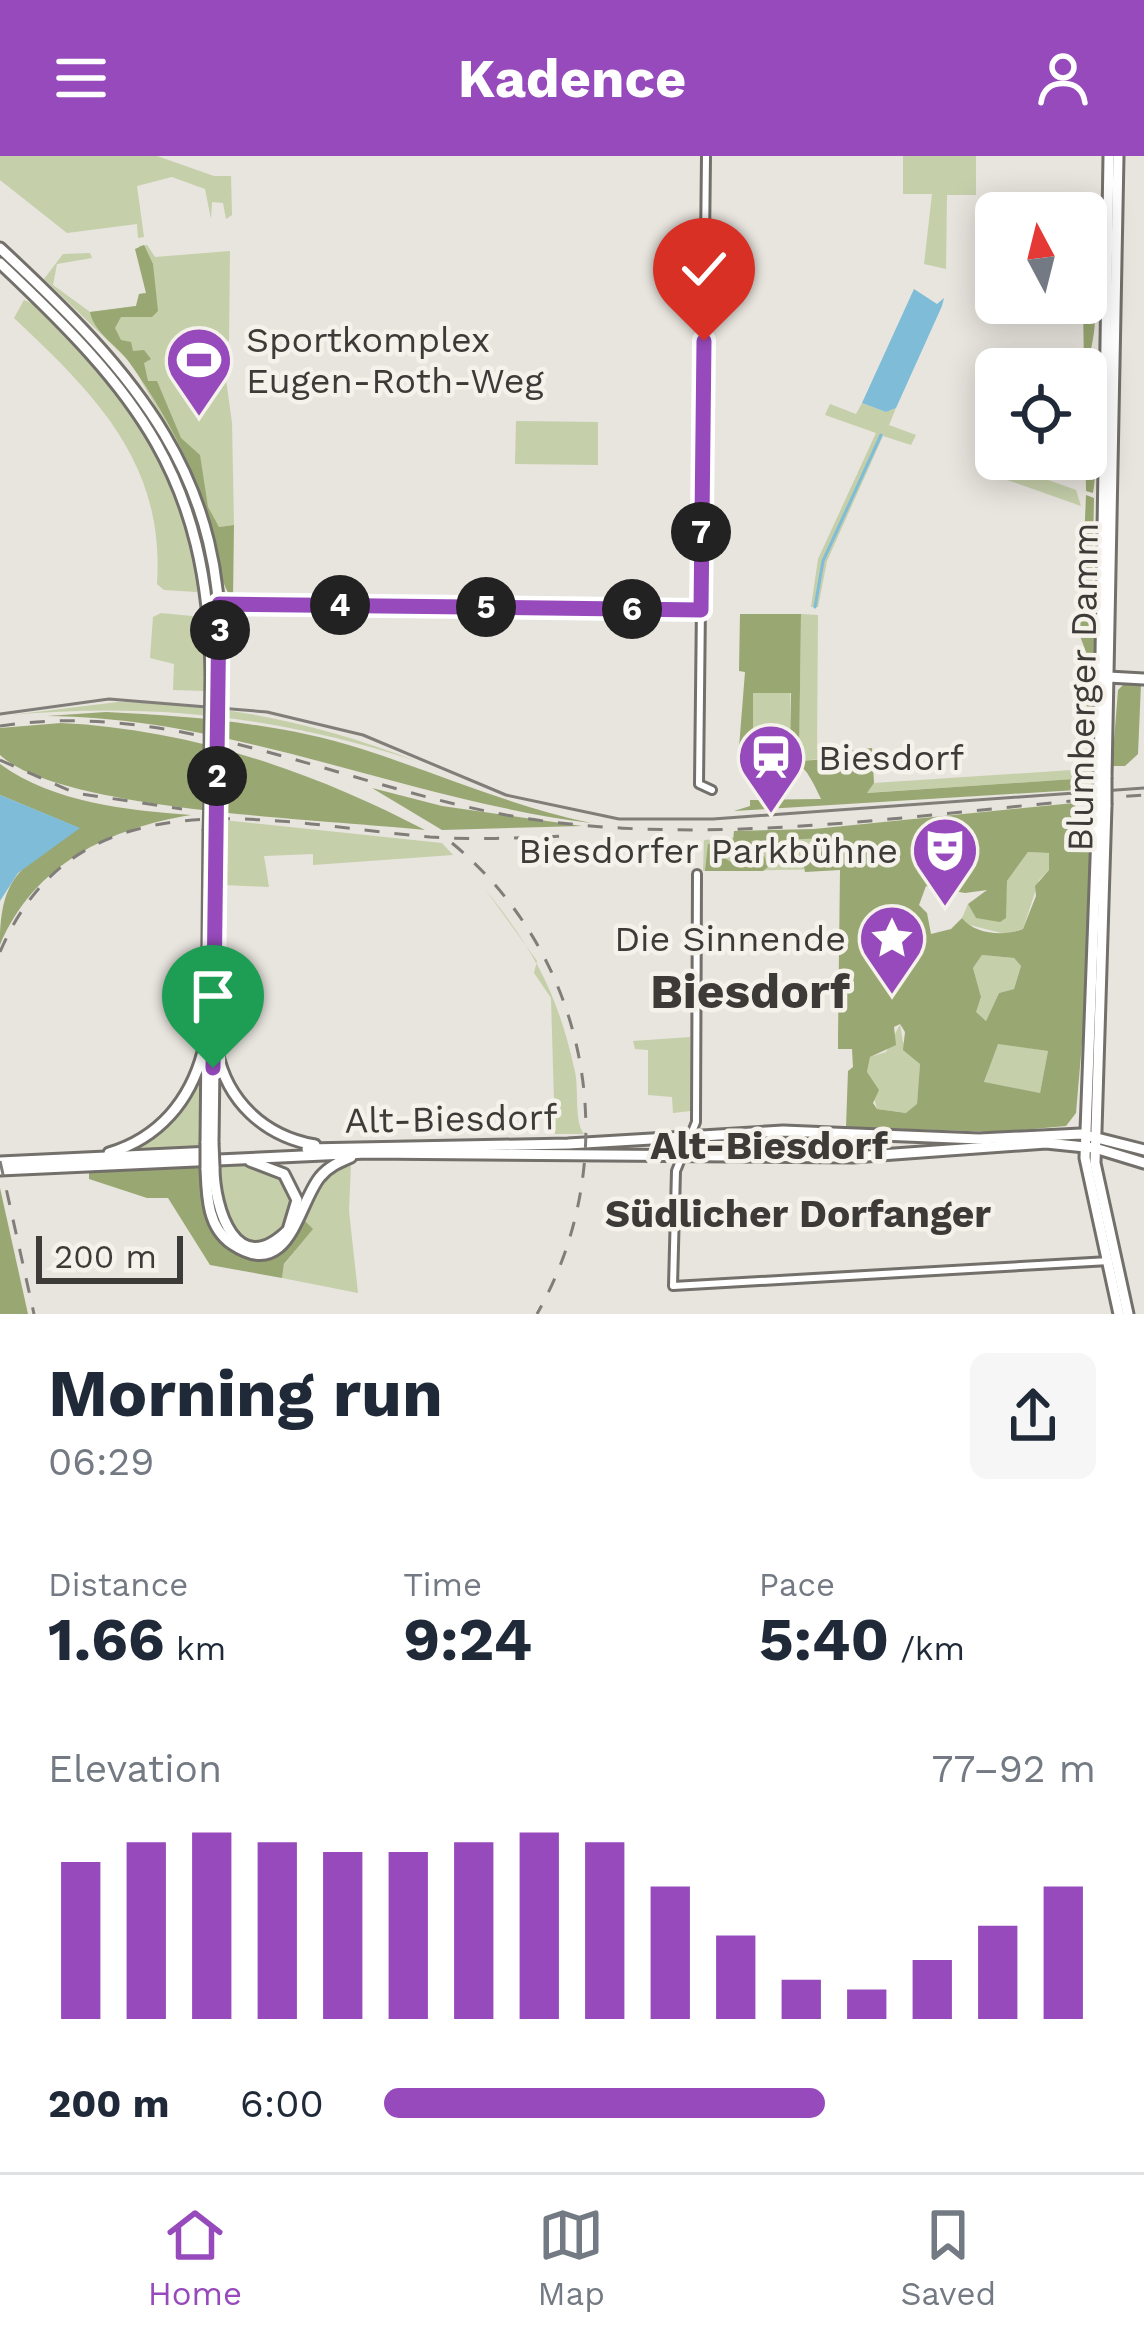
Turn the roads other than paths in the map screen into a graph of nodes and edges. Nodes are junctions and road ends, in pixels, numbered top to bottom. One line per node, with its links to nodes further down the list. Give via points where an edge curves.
1 (706, 156): 7 (street)
2 (1113, 156): 8 (main road, Blumberger Damm)
3 (0, 248): 5 (main road)
4 (0, 263): 5 (main road)
5 (28, 282): 6 (main road, via 115,360 165,432 197,502)
6 (215, 603): 7 (street); 15 (main road, bridge)
7 (701, 610): 10 (street, via 699,784)
8 (1107, 677): 9 (main road); 11 (main road, Blumberger Damm, bridge)
9 (1144, 679)
10 (712, 790)
11 (1102, 806): 13 (main road, Blumberger Damm); 14 (main road, Blumberger Damm)
12 (698, 874): 16 (street)
13 (1093, 993): 14 (main road); 17 (main road, Blumberger Damm)
14 (1102, 1018): 17 (main road, Blumberger Damm)
15 (211, 1025): 18 (main road); 19 (main road, via 223,1075 242,1106 276,1132); 22 (main road, via 195,1077 172,1114 143,1139)
16 (693, 1134): 17 (main road, Alt-Biesdorf); 19 (main road, Alt-Biesdorf); 24 (street)
17 (1091, 1141): 20 (main road, Alt-Biesdorf); 24 (main road, Alt-Biesdorf, via 956,1154); 25 (main road, Alt-Biesdorf); 28 (main road)
18 (209, 1146): 19 (main road, Alt-Biesdorf); 22 (main road, Alt-Biesdorf); 27 (main road, bridge)
19 (332, 1148)
20 (1144, 1150)
21 (367, 1154): 23 (main road, Alt-Biesdorf); 24 (main road, Alt-Biesdorf); 27 (main road, via 329,1168 292,1235 259,1251 239,1248 217,1228)
22 (91, 1158): 26 (main road, Alt-Biesdorf)
23 (229, 1158): 26 (main road, Alt-Biesdorf); 27 (main road, via 262,1163 289,1179 296,1212 280,1238 251,1244 226,1229)
24 (679, 1160): 28 (street, via 673,1286)
25 (1144, 1162)
26 (0, 1166)
27 (210, 1168)
28 (1111, 1261): 29 (main road)
29 (1124, 1314)

